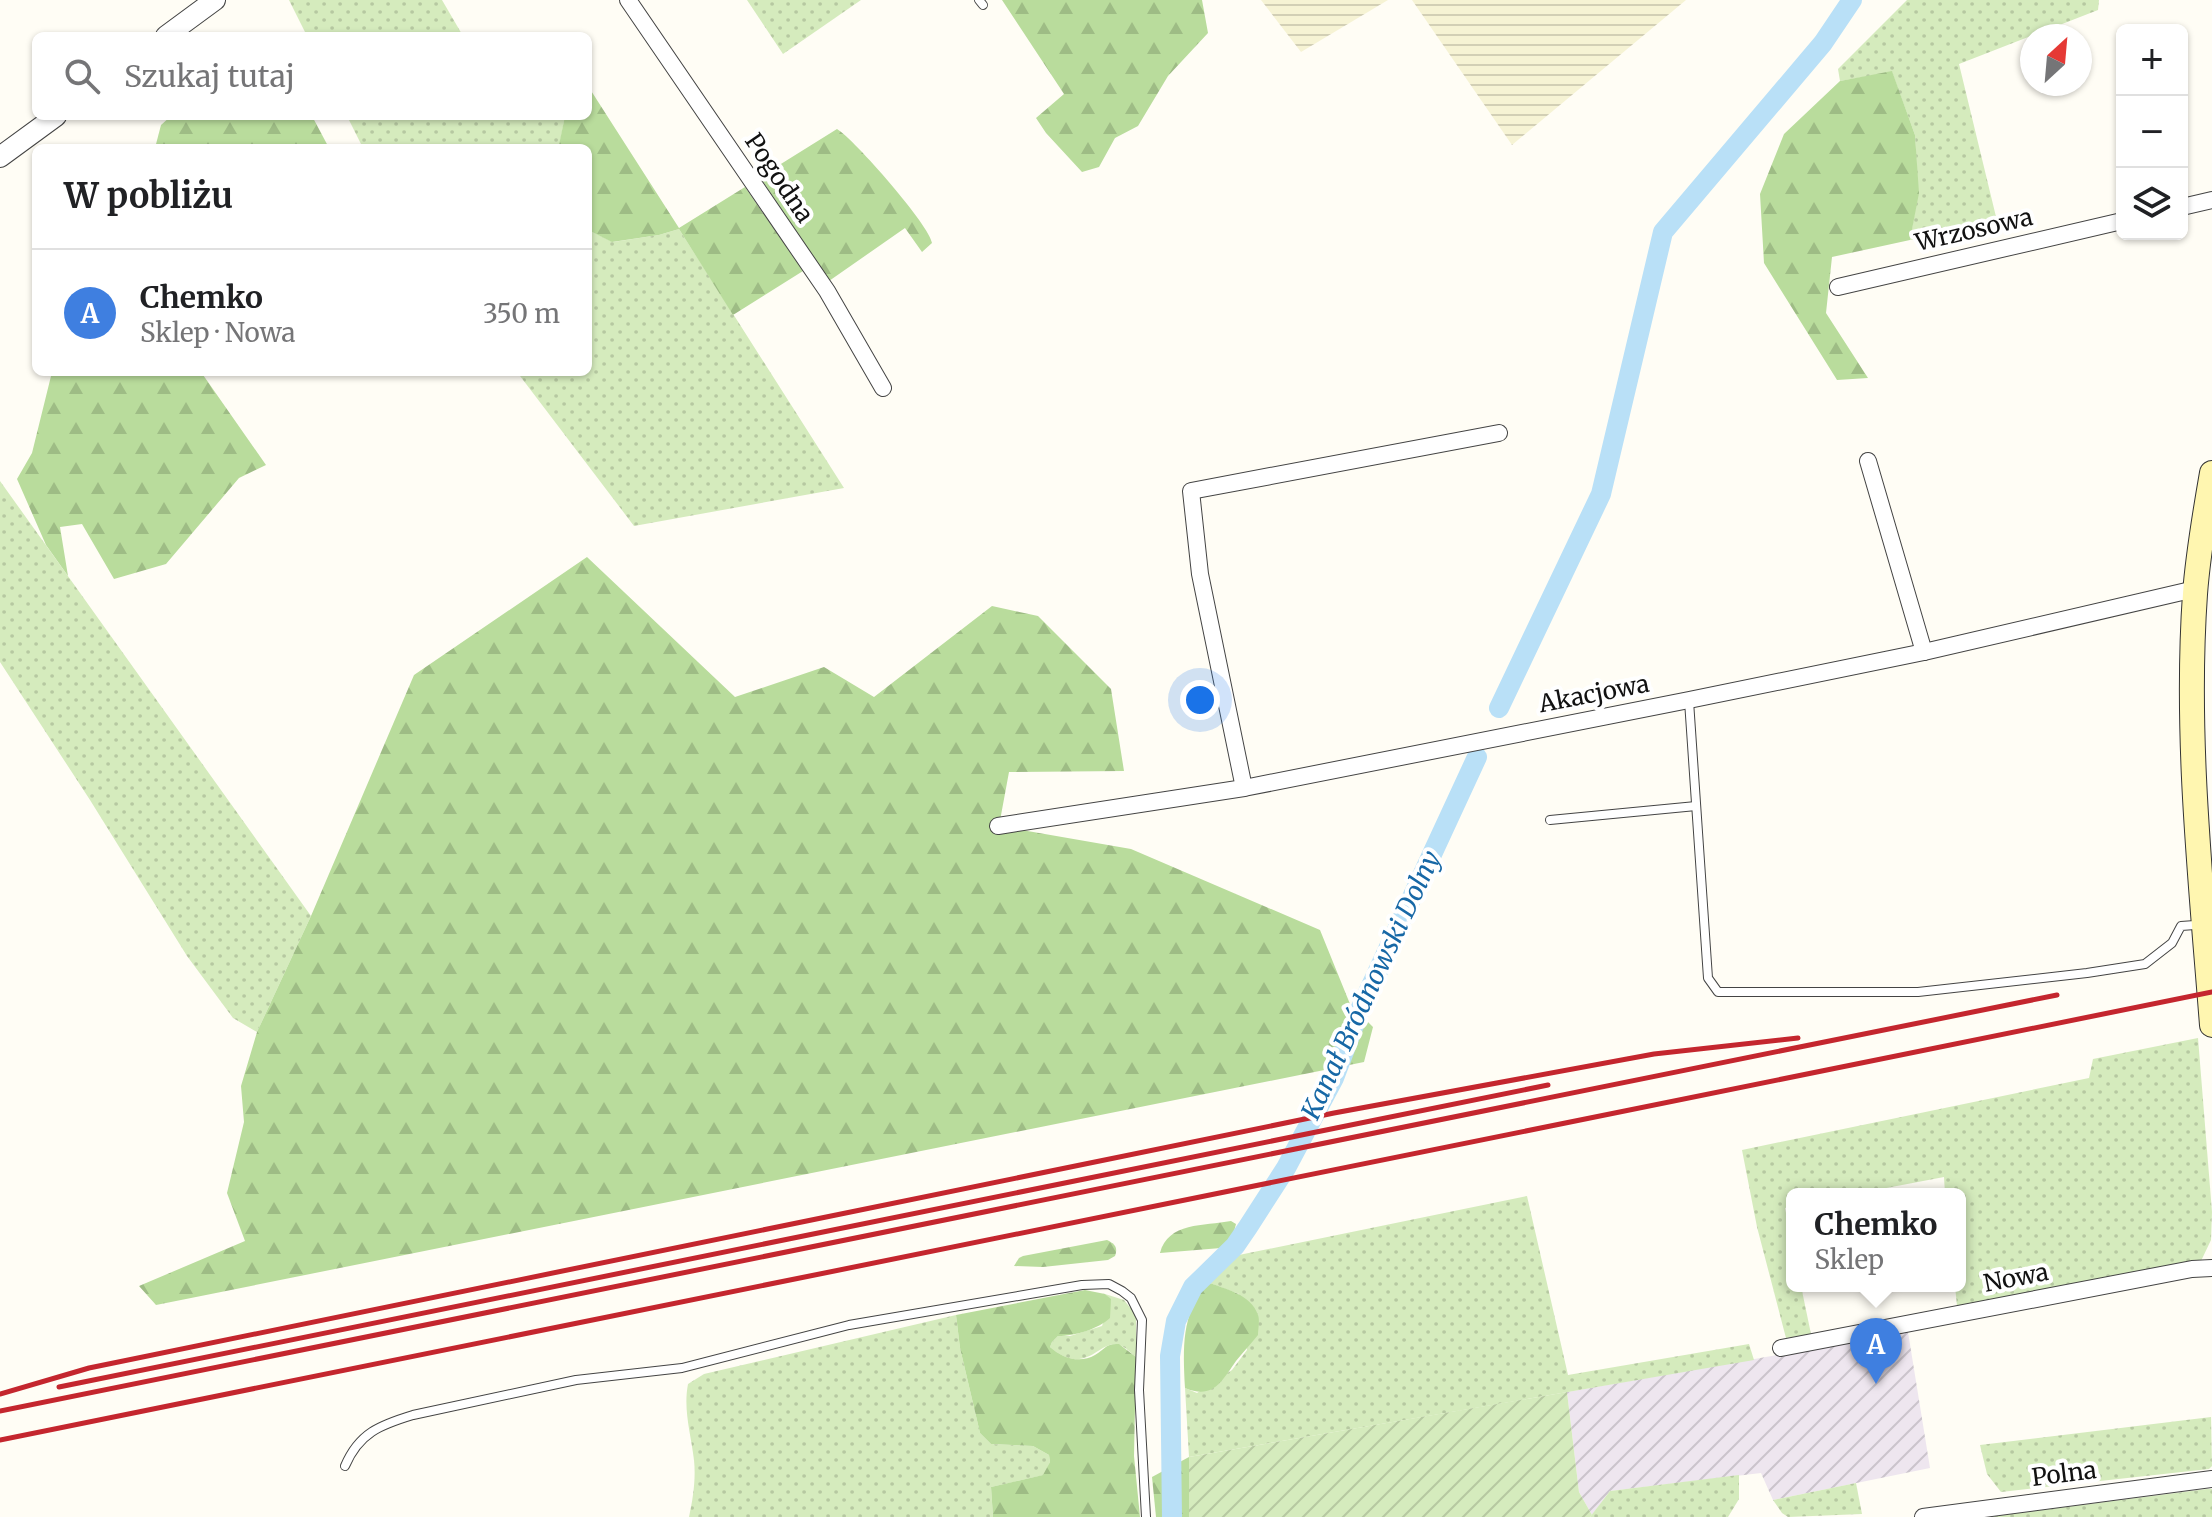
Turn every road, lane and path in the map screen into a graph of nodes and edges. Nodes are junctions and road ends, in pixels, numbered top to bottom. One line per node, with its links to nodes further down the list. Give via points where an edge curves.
1 (215, 0): 3 (street)
2 (628, 0): 10 (street, Pogodna, via 827,291)
3 (171, 32)
4 (51, 120): 5 (street)
5 (0, 157)
6 (2212, 200): 7 (street)
7 (2188, 206)
8 (2116, 222): 9 (street, Wrzosowa)
9 (1838, 287)
10 (883, 388)
11 (1499, 433): 17 (street, via 1191,491 1200,574)
12 (1868, 461): 15 (street)
13 (2212, 473): 14 (main road)
14 (2195, 589): 15 (street, Akacjowa); 19 (main road, via 2192,653)
15 (1924, 652): 16 (street, Akacjowa)
16 (1689, 700): 17 (street, Akacjowa); 18 (lane)
17 (1244, 788): 21 (street, Akacjowa)
18 (1696, 806): 20 (lane); 22 (lane, via 1708,978 1718,992 1918,992 2145,964 2172,943 2181,926 2195,925)
19 (2205, 814): 22 (main road)
20 (1550, 820)
21 (998, 826)
22 (2208, 915): 23 (main road)
23 (2212, 1025)
24 (2212, 1268): 25 (street, Nowa)
25 (1781, 1348)
26 (345, 1466): 28 (lane, via 353,1447 367,1435 413,1415 576,1380 682,1368 849,1325 1109,1284 1131,1298 1142,1320 1139,1390)
27 (2212, 1479): 29 (street, Polna)
28 (1146, 1517)
29 (1923, 1517)

